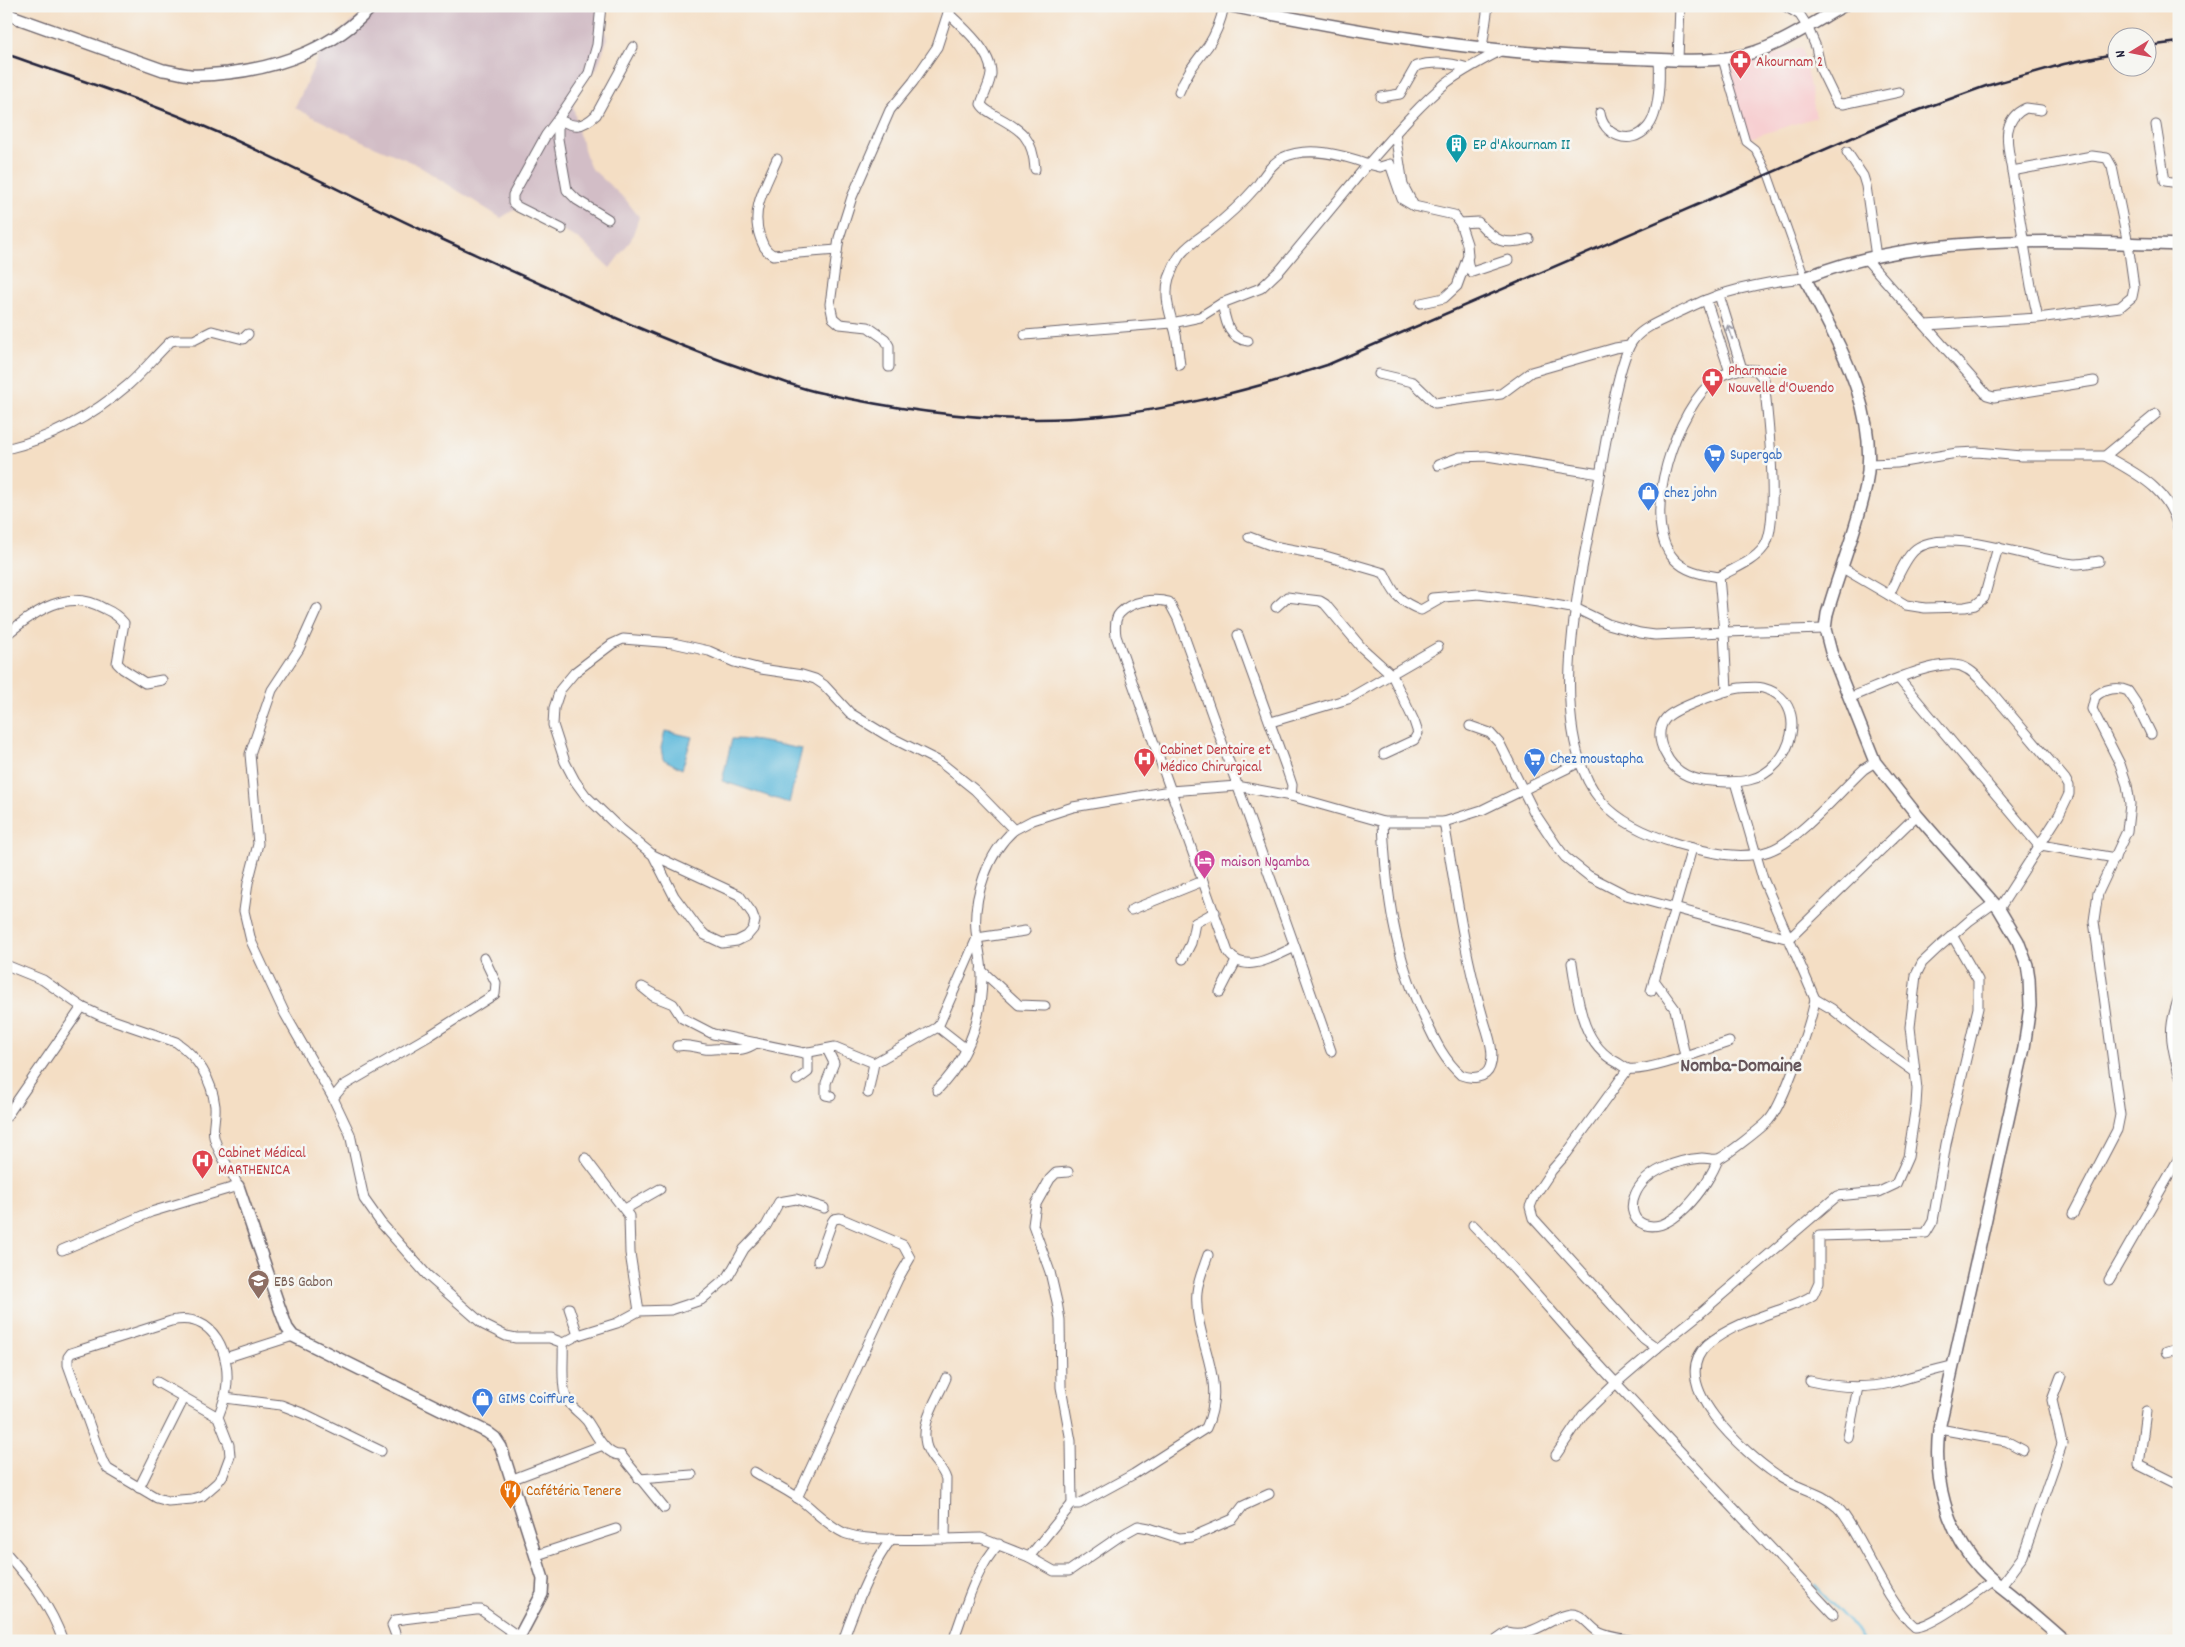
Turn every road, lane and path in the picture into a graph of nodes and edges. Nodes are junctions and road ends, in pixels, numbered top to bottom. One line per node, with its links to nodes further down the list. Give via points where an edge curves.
1 (372, 6): 10 (street, via 361,18 312,51 273,65 207,75 164,70)
2 (601, 6): 24 (street, via 597,44 589,73)
3 (1224, 6): 19 (street, via 1209,45 1191,67)
4 (1232, 6): 13 (street, via 1408,39)
5 (1488, 6): 13 (street)
6 (1680, 6): 17 (street)
7 (1785, 6): 11 (street, via 1800,15)
8 (1837, 8): 11 (street)
9 (951, 10): 30 (street, via 990,66 990,81 982,106 1025,136 1032,148); 41 (street, via 937,47 890,110 852,197)
10 (6, 14)
11 (1807, 26): 15 (street, via 1770,47 1742,56); 20 (street, via 1821,70 1837,103)
12 (633, 47): 24 (street, via 596,115 577,126)
13 (1482, 48): 14 (street)
14 (1500, 51): 16 (street); 18 (street)
15 (1722, 58): 17 (street); 45 (street, via 1746,142 1755,149 1768,174)
16 (1659, 59): 17 (street); 23 (street, via 1658,93 1647,128 1635,137 1619,136 1608,130)
17 (1678, 59)
18 (1468, 68): 21 (street, via 1456,64 1416,66 1400,94); 26 (street, via 1446,84)
19 (1179, 92)
20 (1899, 92)
21 (1381, 97)
22 (2041, 110): 31 (street, via 2026,108 2008,124)
23 (1600, 113)
24 (558, 119): 34 (street, via 558,139 567,190); 36 (street, via 513,195 513,202)
25 (2156, 125): 32 (street, via 2165,181)
26 (1396, 133): 29 (street); 33 (street, via 1404,185)
27 (1847, 152): 43 (street, via 1866,186)
28 (777, 159): 41 (street, via 758,201 756,219 764,248 773,255)
29 (1368, 164): 33 (street, via 1390,164 1402,200); 48 (street, via 1276,274 1260,288); 51 (street, via 1345,156 1309,153 1282,158 1273,165 1229,215 1190,244 1179,257 1169,280)
30 (1035, 169)
31 (2012, 171): 38 (street); 39 (street, via 2092,156 2107,158 2112,167)
32 (2179, 183)
33 (1414, 206): 35 (street, via 1451,214)
34 (608, 219)
35 (1460, 222): 37 (street, via 1478,222 1507,243); 42 (street)
36 (562, 229)
37 (1529, 239)
38 (2023, 242): 39 (street); 43 (street, via 1926,249); 50 (street)
39 (2128, 244): 40 (street); 50 (street, via 2134,287 2132,297 2120,307)
40 (2179, 245)
41 (837, 250): 58 (street, via 830,304 833,318 840,324 868,327 885,339 889,346)
42 (1468, 256): 44 (street, via 1472,272); 49 (street, via 1452,292 1444,298)
43 (1871, 258): 45 (street, via 1830,267); 52 (street)
44 (1508, 260)
45 (1805, 278): 46 (street); 66 (street, via 1851,369 1864,414)
46 (1719, 295): 47 (street); 59 (street, one-way to 46)
47 (1706, 300): 56 (street, via 1657,322); 60 (street)
48 (1222, 303): 51 (street, via 1200,317); 55 (street, via 1230,332)
49 (1421, 303)
50 (2038, 318): 52 (street)
51 (1172, 323): 54 (street); 57 (street)
52 (1926, 325): 62 (street, via 1987,395 1994,397)
53 (248, 334): 64 (street, via 243,339 212,330 194,340 171,342 130,384 80,420 51,434)
54 (1025, 335)
55 (1248, 341)
56 (1629, 346): 61 (street, via 1531,372 1500,394 1451,402 1435,403 1413,382); 68 (street)
57 (1180, 364)
58 (889, 367)
59 (1742, 369): 60 (street); 74 (street, via 1756,370 1764,379 1773,511 1770,536 1765,546 1750,560)
60 (1730, 372): 74 (street, via 1706,388 1683,421 1666,467 1659,513 1664,545 1673,559 1691,571)
61 (1379, 374)
62 (2094, 381)
63 (2156, 414): 65 (street)
64 (6, 448)
65 (2105, 456): 66 (street, via 2022,456 1977,452); 69 (street, via 2163,494)
66 (1868, 464): 73 (street, via 1866,486)
67 (1438, 465): 68 (street, via 1460,457 1487,456)
68 (1600, 474): 80 (street)
69 (2179, 532)
70 (1249, 537): 77 (street, via 1273,546 1322,555 1384,573 1396,597 1421,610)
71 (1998, 547): 72 (street, via 2076,564); 75 (street, via 1939,541 1924,544 1910,556); 75 (street, via 1984,598 1975,605 1925,608 1906,605)
72 (2099, 561)
73 (1841, 567): 75 (street); 81 (street)
74 (1719, 577): 82 (street)
75 (1889, 595)
76 (1432, 598): 77 (street)
77 (1442, 598): 80 (street, via 1479,594)
78 (1276, 607): 86 (street, via 1287,597 1325,604 1361,647)
79 (317, 609): 152 (street, via 299,649 272,690 250,754 258,844 244,910 250,940 267,979)
80 (1577, 609): 82 (street, via 1608,624 1640,633); 95 (street, via 1569,695)
81 (1825, 629): 82 (street); 90 (street)
82 (1724, 632): 89 (street)
83 (6, 635): 88 (street, via 42,608 70,600 84,600 108,610 124,623 117,663 145,682)
84 (1238, 636): 91 (street)
85 (1438, 647): 86 (street)
86 (1392, 675): 91 (street, via 1348,699); 94 (street, via 1418,733 1414,740)
87 (1900, 679): 90 (street); 106 (street); 106 (street, via 1943,665 1968,669 2027,733 2069,786 2069,794)
88 (162, 680)
89 (1727, 690): 97 (street, via 1763,688 1776,694 1785,704 1792,731 1790,745 1775,767 1750,780); 97 (street, via 1667,716 1661,727 1660,742 1674,767 1686,776)
90 (1849, 698): 96 (street)
91 (1271, 722): 101 (street, via 1290,780)
92 (1470, 726): 99 (street, via 1490,733 1500,744)
93 (2151, 734): 110 (street, via 2128,691 2118,688 2095,696 2092,709 2128,785 2130,817)
94 (1384, 754)
95 (1580, 762): 99 (street); 107 (street, via 1593,790 1617,816 1652,835)
96 (1875, 762): 102 (street); 108 (street, via 1795,836 1781,846)
97 (1735, 782): 108 (street)
98 (1237, 786): 100 (street); 100 (street, via 1178,619 1169,602 1150,600 1119,614 1116,636); 101 (street); 120 (street)
99 (1523, 789): 104 (street, via 1482,810); 113 (street, via 1556,845 1575,866 1626,895)
100 (1170, 791): 105 (street, via 1073,807); 111 (street)
101 (1291, 796): 103 (street)
102 (1917, 815): 112 (street); 119 (street)
103 (1383, 822): 104 (street); 104 (street, via 1390,912 1408,983 1446,1059 1461,1075 1478,1077 1490,1067 1491,1049 1469,959)
104 (1444, 822)
105 (1014, 830): 109 (street, via 975,790 940,762 850,713 815,679 761,669 709,651 673,643 623,639 575,672 560,690 553,725 565,762 586,796); 118 (street, via 1002,840 988,868 976,913)
106 (2040, 846): 110 (street); 112 (street)
107 (1692, 848): 108 (street, via 1715,853); 113 (street)
108 (1755, 854): 119 (street)
109 (653, 855): 109 (street, via 739,895 752,913 754,929 737,941 722,943 705,935 674,896)
110 (2115, 858): 162 (street, via 2098,893 2094,921 2119,1121)
111 (1203, 881): 114 (street); 115 (street)
112 (1996, 906): 117 (street); 177 (street, via 2023,952 2030,978 2030,1006)
113 (1675, 909): 119 (street); 127 (street)
114 (1131, 910)
115 (1215, 912): 122 (street, via 1195,923 1191,943); 123 (street, via 1228,952)
116 (1025, 931): 118 (street)
117 (1952, 935): 146 (street, via 1922,963 1916,975 1910,1027); 211 (street, via 1973,969 1979,992 1969,1050 1946,1144 1933,1222 1926,1233 1819,1236 1819,1282 1813,1295 1722,1334 1700,1352 1694,1372 1697,1387 1707,1406 1758,1460 1778,1476 1816,1493 1837,1507 1898,1606 1915,1627 1935,1620)
118 (977, 938): 126 (street); 135 (street)
119 (1789, 939): 131 (street)
120 (1295, 947): 123 (street, via 1266,960 1243,964); 141 (street)
121 (484, 958): 152 (street, via 496,984 495,994 344,1086)
122 (1183, 959)
123 (1236, 961): 129 (street)
124 (1572, 963): 145 (street, via 1580,1012 1590,1037 1606,1058)
125 (6, 966): 134 (street, via 43,980)
126 (981, 970): 133 (street, via 1019,1005); 140 (street, via 980,1004 975,1029)
127 (1654, 980): 128 (street); 143 (street, via 1675,1009)
128 (1651, 991)
129 (1220, 992)
130 (2179, 998): 147 (street, via 2170,1032)
131 (1815, 999): 146 (street); 156 (street, via 1813,1017 1775,1113 1762,1127)
132 (673, 1004): 137 (street, via 682,1018 713,1034)
133 (1045, 1006)
134 (82, 1007): 153 (street); 158 (street, via 176,1042 196,1059 215,1107 216,1144)
135 (938, 1027): 140 (street); 144 (street)
136 (1729, 1042): 143 (street)
137 (756, 1043): 138 (street, via 750,1048 732,1051 687,1044); 142 (street)
138 (677, 1046)
139 (827, 1048): 142 (street); 144 (street, via 835,1047); 151 (street, via 834,1063 826,1082 826,1095)
140 (966, 1049): 149 (street, via 950,1077)
141 (1331, 1051)
142 (808, 1052): 148 (street, via 808,1072)
143 (1685, 1056): 145 (street, via 1654,1066)
144 (874, 1063): 150 (street)
145 (1628, 1069): 173 (street, via 1534,1196 1530,1212 1622,1316)
146 (1915, 1072): 173 (street, via 1916,1105 1908,1157 1896,1184 1879,1192 1837,1196)
147 (2179, 1074)
148 (797, 1080)
149 (937, 1090)
150 (868, 1092)
151 (831, 1096)
152 (333, 1098): 172 (street, via 354,1146 364,1199 380,1224 410,1257 484,1325 511,1337 529,1340 550,1338)
153 (6, 1117)
154 (586, 1158): 161 (street)
155 (2179, 1158): 167 (street)
156 (1718, 1159): 156 (street, via 1709,1180 1674,1218 1647,1226 1636,1220 1632,1208 1634,1197 1654,1173 1673,1164 1702,1158)
157 (1068, 1172): 202 (street, via 1056,1173 1050,1179 1036,1204 1034,1225 1050,1272 1060,1320 1061,1387 1071,1441)
158 (238, 1186): 164 (street, via 158,1210); 171 (street, via 280,1309)
159 (660, 1189): 161 (street)
160 (824, 1208): 169 (street, via 796,1199 779,1202 766,1226 744,1248 728,1276 711,1293 701,1300 671,1310)
161 (626, 1209): 169 (street, via 631,1224 630,1253)
162 (2073, 1214)
163 (1473, 1225): 182 (street, via 1510,1262)
164 (62, 1250)
165 (1208, 1255): 202 (street, via 1197,1292 1200,1324 1215,1395 1206,1428 1134,1474 1079,1504)
166 (818, 1261): 201 (street, via 832,1222 840,1218 903,1245 910,1258)
167 (2109, 1280)
168 (569, 1308): 170 (street)
169 (640, 1311): 170 (street, via 607,1327)
170 (578, 1335): 172 (street)
171 (293, 1336): 176 (street); 196 (street, via 487,1432 501,1447)
172 (563, 1344): 190 (street, via 564,1383 570,1406 586,1421)
173 (1657, 1348): 182 (street)
174 (2179, 1349): 175 (street)
175 (2166, 1352)
176 (225, 1358): 185 (street); 199 (street, via 216,1335 202,1324 188,1319 171,1321 69,1355 68,1364 102,1460 108,1469)
177 (1953, 1366): 183 (street, via 1888,1383); 188 (street)
178 (2061, 1376): 211 (street, via 2052,1400 2062,1444 2022,1556)
179 (946, 1378): 206 (street, via 924,1435 930,1454 945,1474)
180 (1810, 1381): 183 (street)
181 (157, 1382): 184 (street)
182 (1616, 1383): 193 (street, via 1582,1415); 212 (street)
183 (1858, 1387): 189 (street)
184 (184, 1398): 187 (street); 199 (street)
185 (225, 1398): 187 (street); 192 (street, via 287,1407)
186 (2146, 1411): 198 (street, via 2140,1465)
187 (218, 1417): 199 (street, via 229,1444 230,1456 223,1475 209,1490 192,1499 168,1501)
188 (1939, 1428): 191 (street, via 2006,1441); 211 (street, via 1938,1473 1947,1511 1960,1541)
189 (1848, 1437)
190 (603, 1445): 196 (street); 197 (street, via 616,1456 620,1454)
191 (2023, 1450)
192 (381, 1451)
193 (1556, 1455)
194 (754, 1472): 201 (street)
195 (692, 1475): 197 (street)
196 (513, 1479): 209 (street)
197 (639, 1480): 203 (street)
198 (2179, 1485)
199 (139, 1488)
200 (1269, 1494): 210 (street, via 1243,1506 1233,1519 1192,1537 1179,1538 1138,1526 1069,1571 1054,1571)
201 (797, 1498): 205 (street, via 844,1532)
202 (1072, 1504): 210 (street)
203 (664, 1508)
204 (616, 1529): 209 (street)
205 (892, 1538): 206 (street); 217 (street, via 881,1554)
206 (945, 1539): 207 (street, via 981,1538)
207 (998, 1544): 210 (street); 218 (street, via 988,1554 980,1571)
208 (6, 1553): 215 (street, via 45,1600)
209 (537, 1554): 214 (street, via 543,1579 542,1594)
210 (1029, 1557)
211 (1997, 1584): 213 (street)
212 (1833, 1614)
213 (2051, 1636): 221 (street)
214 (518, 1639): 216 (street, via 481,1610 476,1610 394,1620 392,1625)
215 (63, 1641)
216 (398, 1641)
217 (843, 1641)
218 (953, 1641)
219 (1495, 1641): 220 (street, via 1508,1632 1530,1632 1571,1614 1580,1616 1605,1635)
220 (1634, 1641)
221 (2065, 1641)

